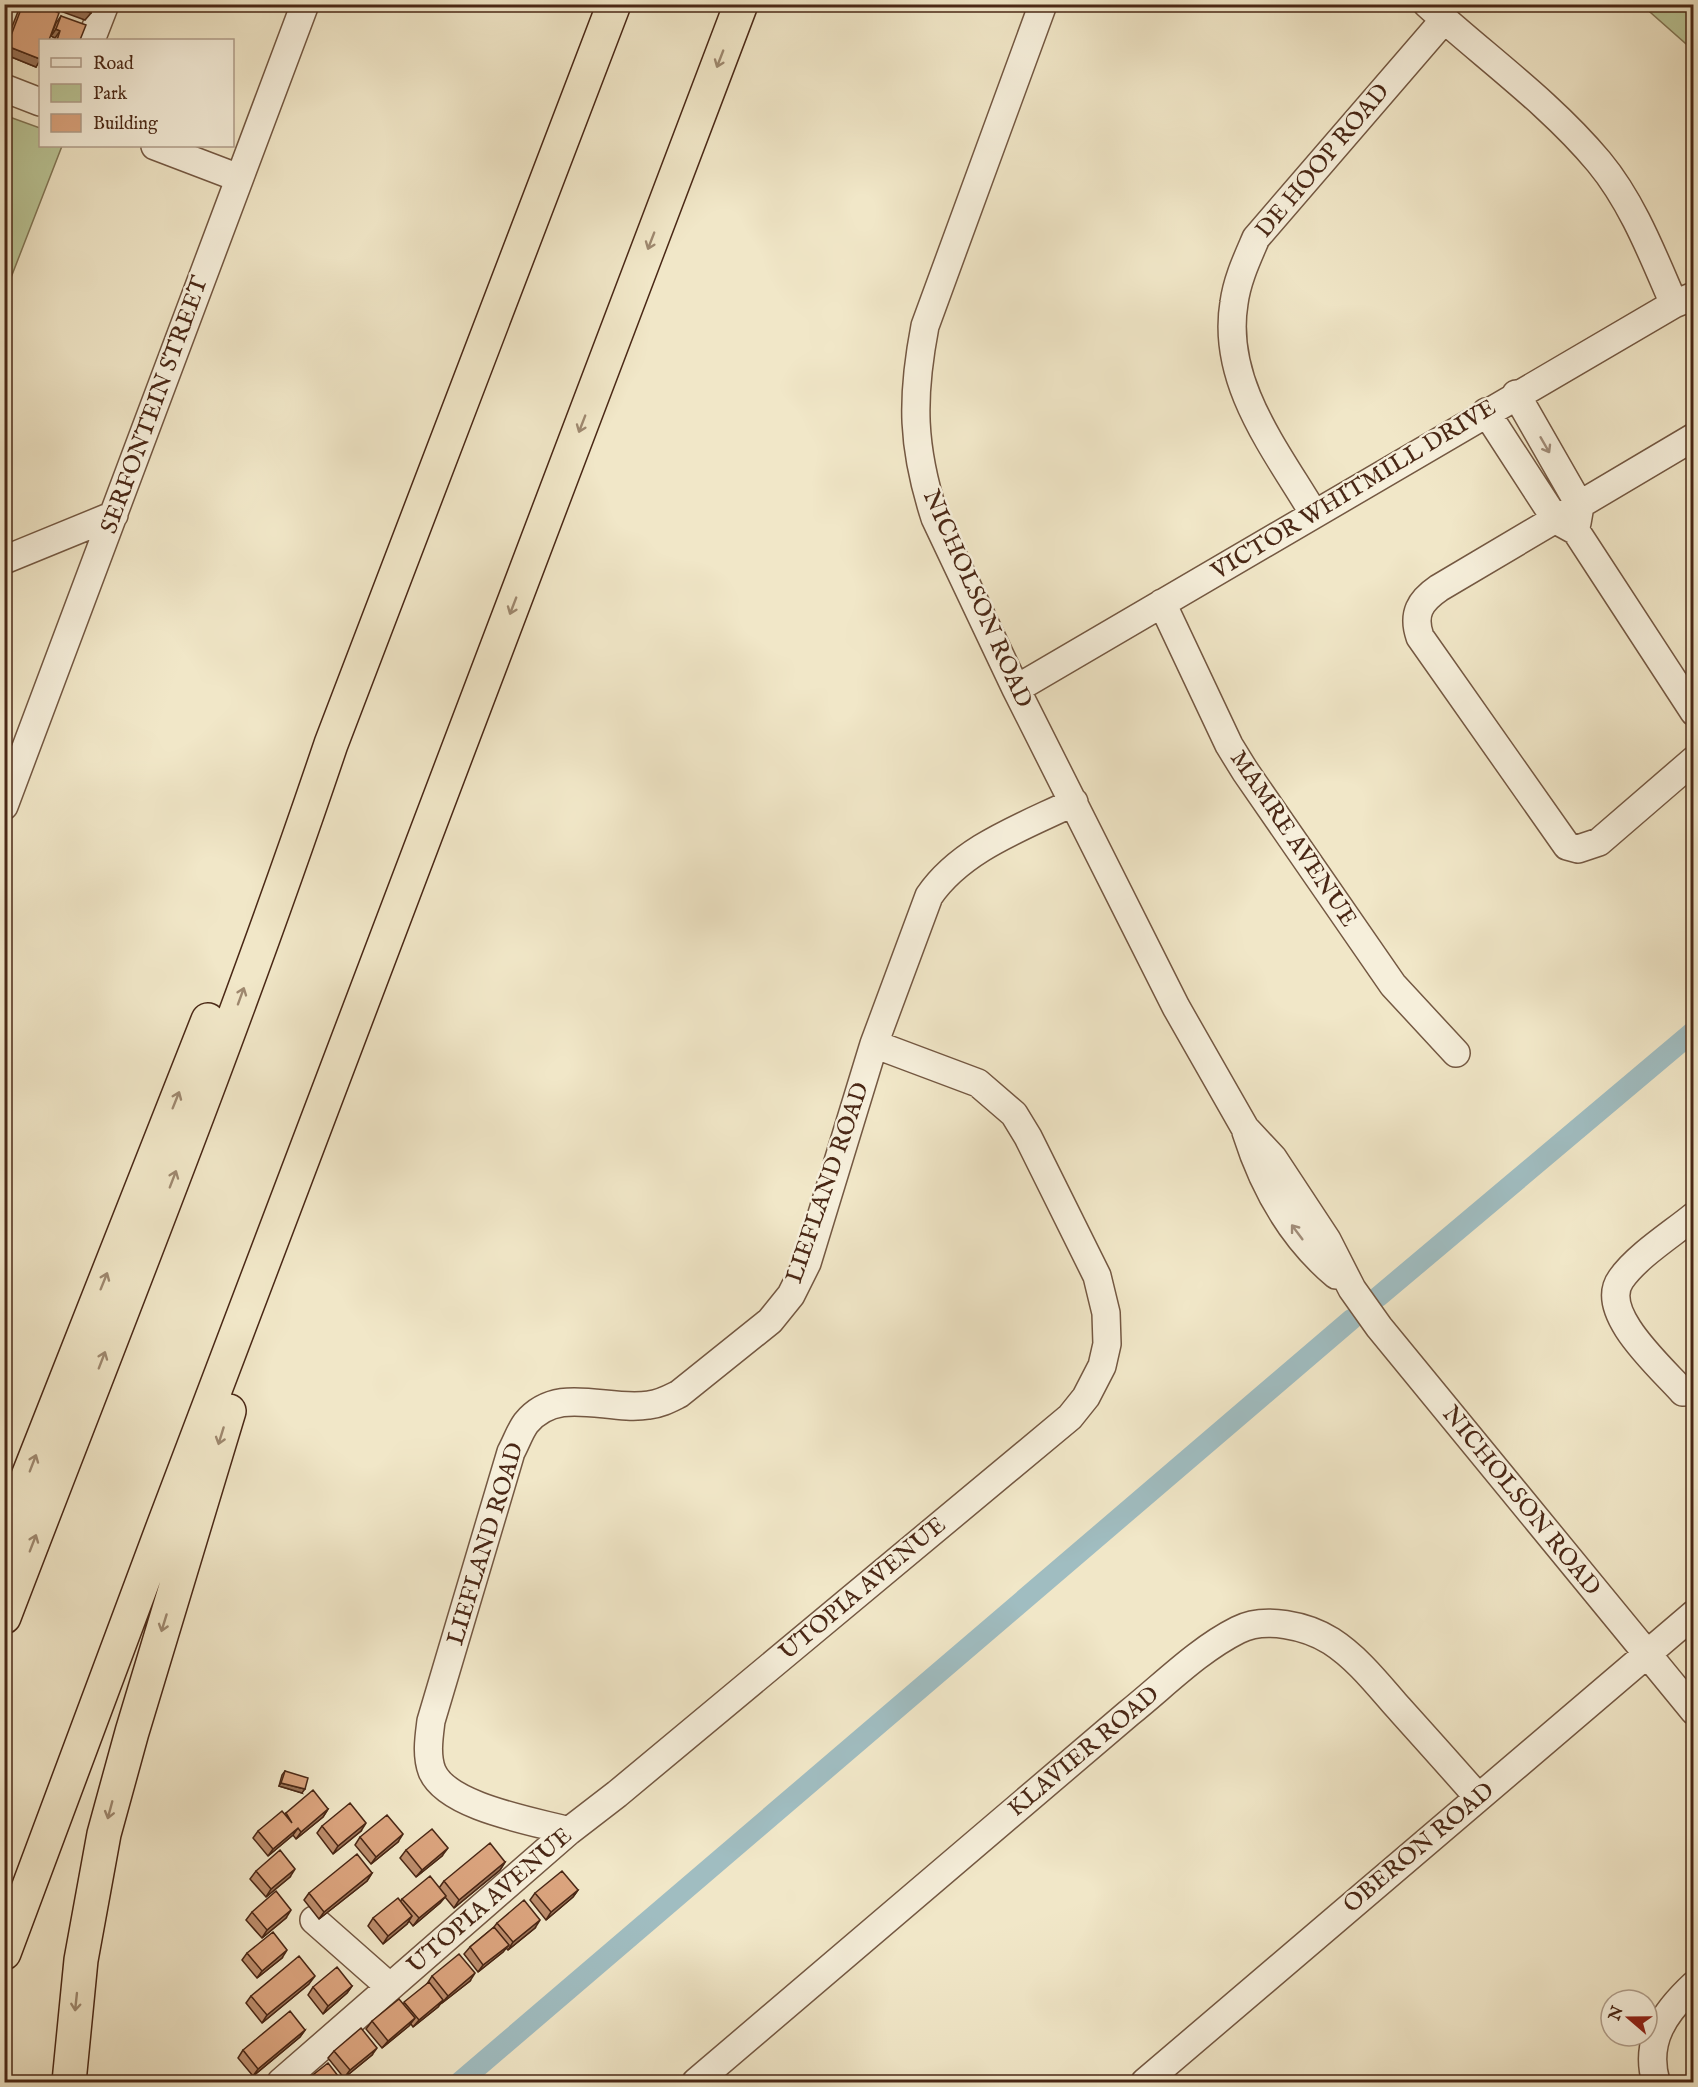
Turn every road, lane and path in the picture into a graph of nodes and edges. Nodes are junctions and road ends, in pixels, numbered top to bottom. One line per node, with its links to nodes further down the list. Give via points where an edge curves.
1 (105, 4): 7 (street)
2 (305, 4): 11 (street, SERFONTEIN STREET)
3 (614, 4): 23 (highway)
4 (741, 4): 29 (highway, one-way to 29)
5 (1043, 4): 21 (street, NICHOLSON ROAD, via 925,326 914,404 919,460 935,518)
6 (1435, 12): 12 (street, via 1543,107 1599,163); 16 (street, DE HOOP ROAD, via 1256,237 1240,274 1231,332 1235,363 1261,425)
7 (91, 39)
8 (4, 88): 9 (street)
9 (39, 102)
10 (158, 147): 11 (street)
11 (239, 178): 17 (street, SERFONTEIN STREET)
12 (1684, 300): 13 (street, VICTOR WHITMILL DRIVE)
13 (1516, 394): 14 (street, VICTOR WHITMILL DRIVE); 18 (street, one-way to 18)
14 (1486, 412): 16 (street, VICTOR WHITMILL DRIVE); 18 (street)
15 (1694, 438): 18 (street)
16 (1314, 514): 20 (street, VICTOR WHITMILL DRIVE)
17 (114, 515): 19 (street); 26 (street, SERFONTEIN STREET)
18 (1570, 519): 22 (street); 24 (street, via 1427,596 1416,616 1420,637 1567,846 1578,849 1599,842)
19 (4, 560)
20 (1162, 603): 21 (street, VICTOR WHITMILL DRIVE); 28 (street, MAMRE AVENUE, via 1245,771 1393,985)
21 (1016, 689): 25 (street, NICHOLSON ROAD)
22 (1694, 712)
23 (332, 744): 32 (highway, one-way to 23, via 235,953 308,779); 34 (highway, one-way to 23, via 185,1146)
24 (1694, 760)
25 (1074, 802): 27 (street, LIEFLAND ROAD, via 979,849 940,880 929,896); 35 (street, NICHOLSON ROAD, via 1176,1007 1245,1128 1270,1194 1314,1254 1352,1289)
26 (4, 806)
27 (874, 1044): 38 (street, LIEFLAND ROAD, via 807,1263 791,1295 770,1321 679,1394 662,1402 623,1406 567,1401 539,1411 525,1424 511,1452 431,1721 428,1748 432,1771 451,1794); 38 (street, UTOPIA AVENUE, via 978,1083 1014,1114 1097,1275 1106,1313 1107,1344 1102,1366 1070,1417)
28 (1456, 1053)
29 (303, 1159): 40 (highway); 43 (highway, one-way to 43, via 104,1834 81,1960)
30 (1694, 1216): 31 (street, via 1632,1268 1621,1279 1616,1293 1618,1313 1629,1330)
31 (1683, 1392)
32 (4, 1537)
33 (1694, 1614): 35 (street, OBERON ROAD)
34 (4, 1617)
35 (1648, 1655): 36 (street, NICHOLSON ROAD); 37 (street, OBERON ROAD)
36 (1694, 1711)
37 (1478, 1797): 45 (street, KLAVIER ROAD, via 1359,1663 1332,1641 1294,1626 1257,1625 1240,1629 1129,1713); 46 (street, OBERON ROAD)
38 (569, 1831): 42 (street, UTOPIA AVENUE)
39 (314, 1920): 42 (street)
40 (4, 1953)
41 (1694, 1985): 47 (street, via 1662,2020 1652,2049)
42 (390, 1987): 44 (street, UTOPIA AVENUE)
43 (69, 2082)
44 (281, 2082)
45 (696, 2082)
46 (1145, 2082)
47 (1656, 2082)

